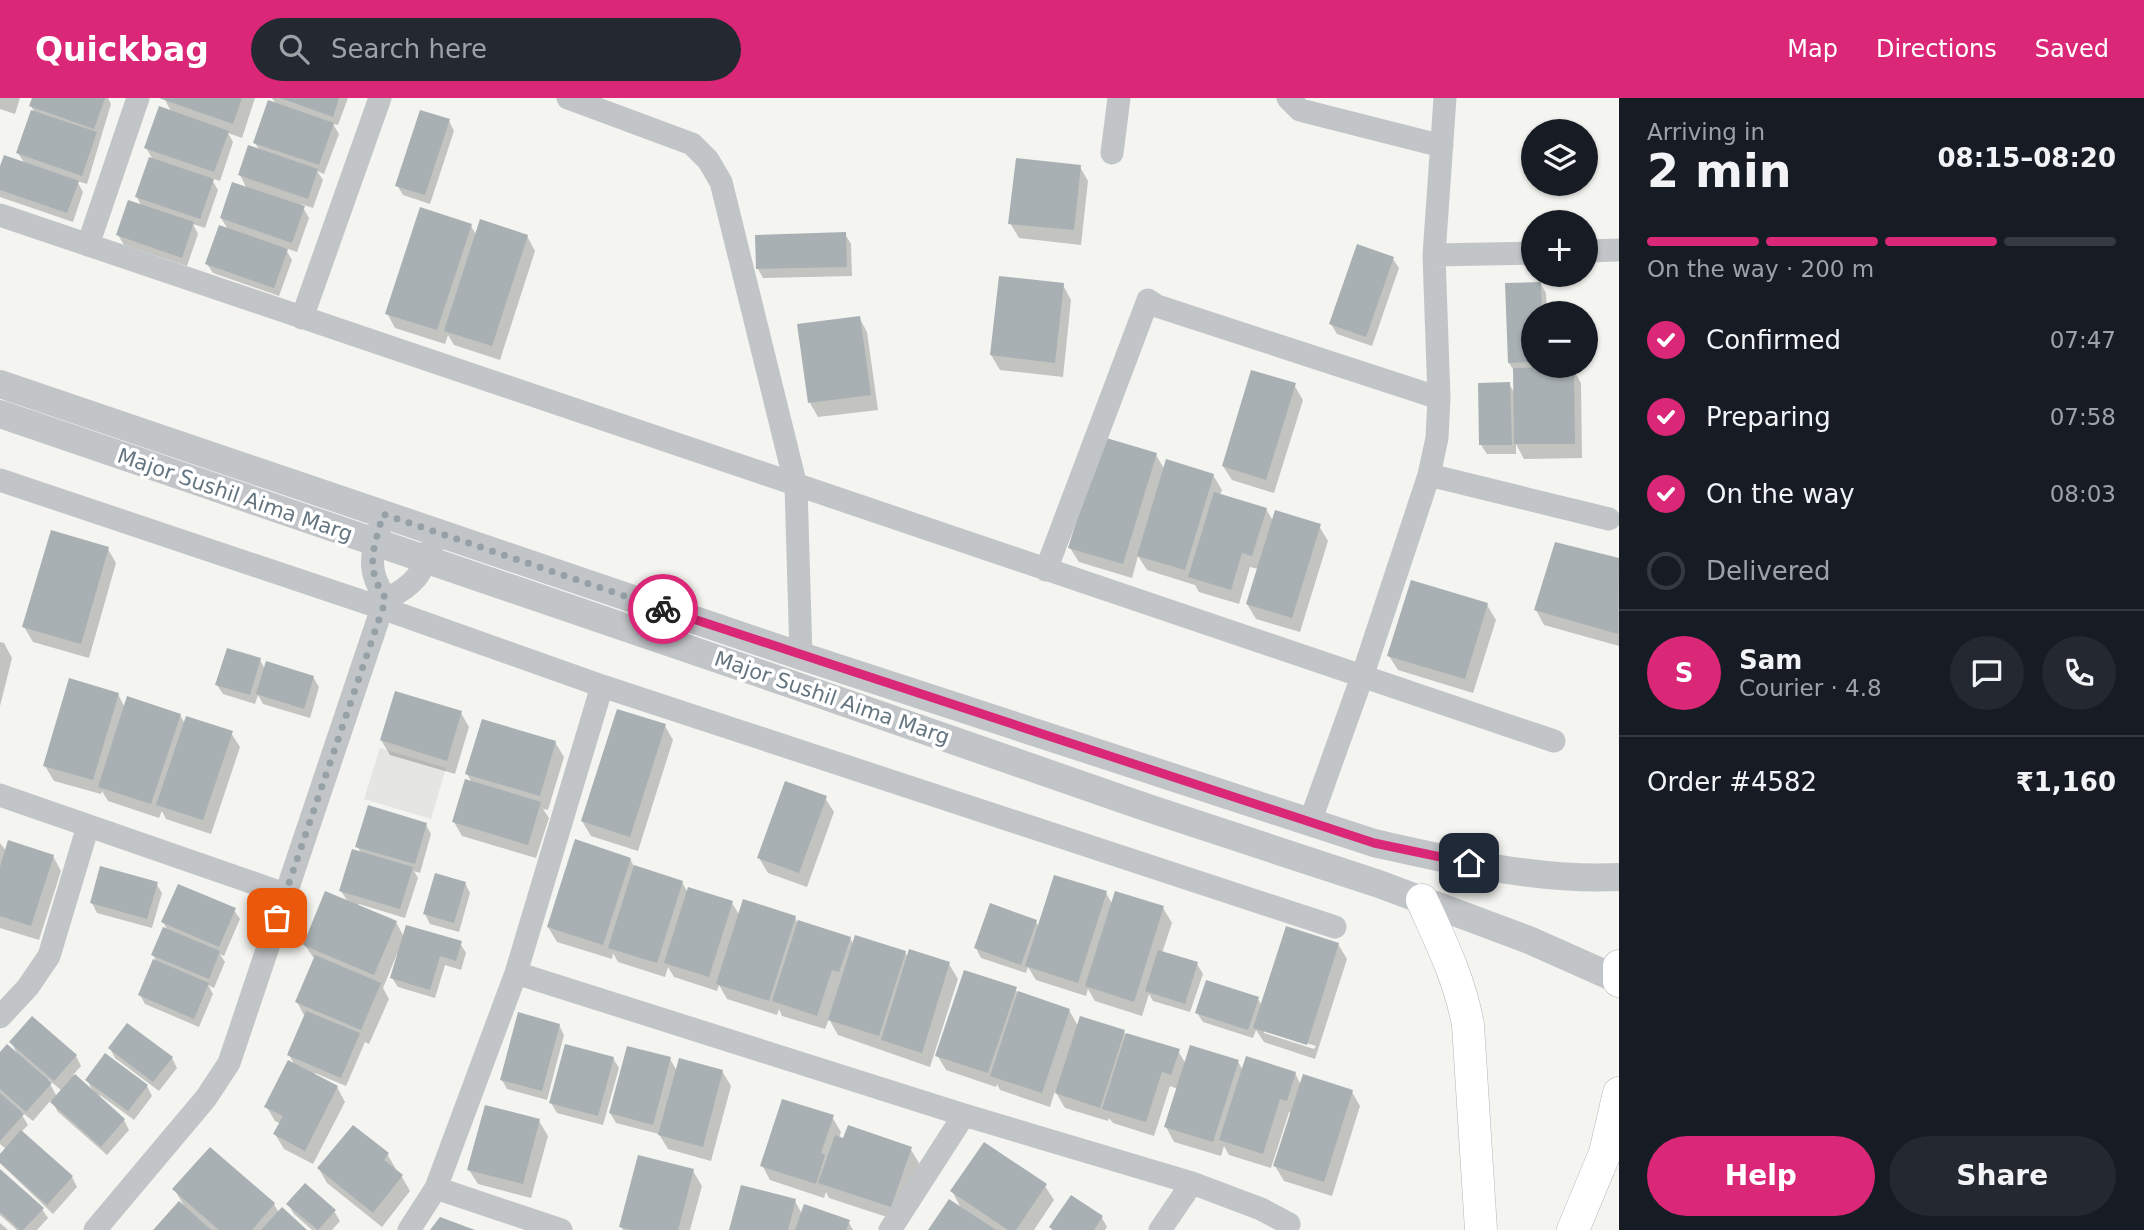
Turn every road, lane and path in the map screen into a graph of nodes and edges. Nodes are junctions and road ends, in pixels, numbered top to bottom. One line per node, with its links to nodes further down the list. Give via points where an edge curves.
1 (138, 98): 10 (street)
2 (380, 98): 15 (street)
3 (568, 98): 21 (street, via 692,144 708,160 720,182)
4 (1119, 98): 8 (street)
5 (1288, 98): 7 (street, via 1300,110)
6 (1445, 98): 7 (street)
7 (1442, 146): 14 (street)
8 (1112, 153)
9 (0, 215): 10 (street)
10 (88, 245): 15 (street)
11 (1619, 250): 12 (street)
12 (1598, 251)
13 (1521, 253): 14 (street)
14 (1434, 256): 17 (street)
15 (302, 318): 21 (street)
16 (0, 384): 22 (street, Major Sushil Aima Marg)
17 (1439, 398): 19 (street); 27 (street, via 1148,300)
18 (0, 414): 25 (street, Major Sushil Aima Marg)
19 (1429, 475): 23 (street); 30 (street)
20 (0, 480): 28 (street)
21 (796, 486): 27 (street); 29 (street)
22 (383, 514): 24 (street, Major Sushil Aima Marg); 25 (street)
23 (1609, 519)
24 (437, 532): 26 (street); 29 (street, Major Sushil Aima Marg)
25 (375, 542): 26 (street, Major Sushil Aima Marg); 28 (street, via 373,575)
26 (426, 559): 28 (street, via 416,580); 38 (street, Major Sushil Aima Marg)
27 (1046, 570): 30 (street)
28 (384, 603): 31 (street); 37 (street)
29 (801, 656): 34 (street, Major Sushil Aima Marg)
30 (1363, 677): 32 (street); 34 (street)
31 (603, 686): 39 (street); 41 (street)
32 (1554, 741)
33 (0, 795): 35 (street)
34 (1311, 822): 36 (street, Major Sushil Aima Marg, via 1443,859 1522,872)
35 (88, 825): 37 (street); 43 (street, via 49,956)
36 (1619, 877)
37 (285, 894): 49 (street, via 229,1063 206,1098)
38 (1422, 900): 42 (street, Major Sushil Aima Marg); 54 (main road, via 1454,969 1468,1026)
39 (1335, 927)
40 (1619, 966): 42 (main road)
41 (516, 973): 45 (street); 47 (street)
42 (1619, 981)
43 (0, 1017)
44 (1619, 1093): 55 (main road, via 1605,1153)
45 (964, 1115): 46 (street); 52 (street)
46 (1192, 1183): 48 (street); 53 (street)
47 (436, 1188): 50 (street); 51 (street)
48 (1289, 1224)
49 (94, 1230)
50 (408, 1230)
51 (561, 1230)
52 (890, 1230)
53 (1160, 1230)
54 (1481, 1230)
55 (1573, 1230)

